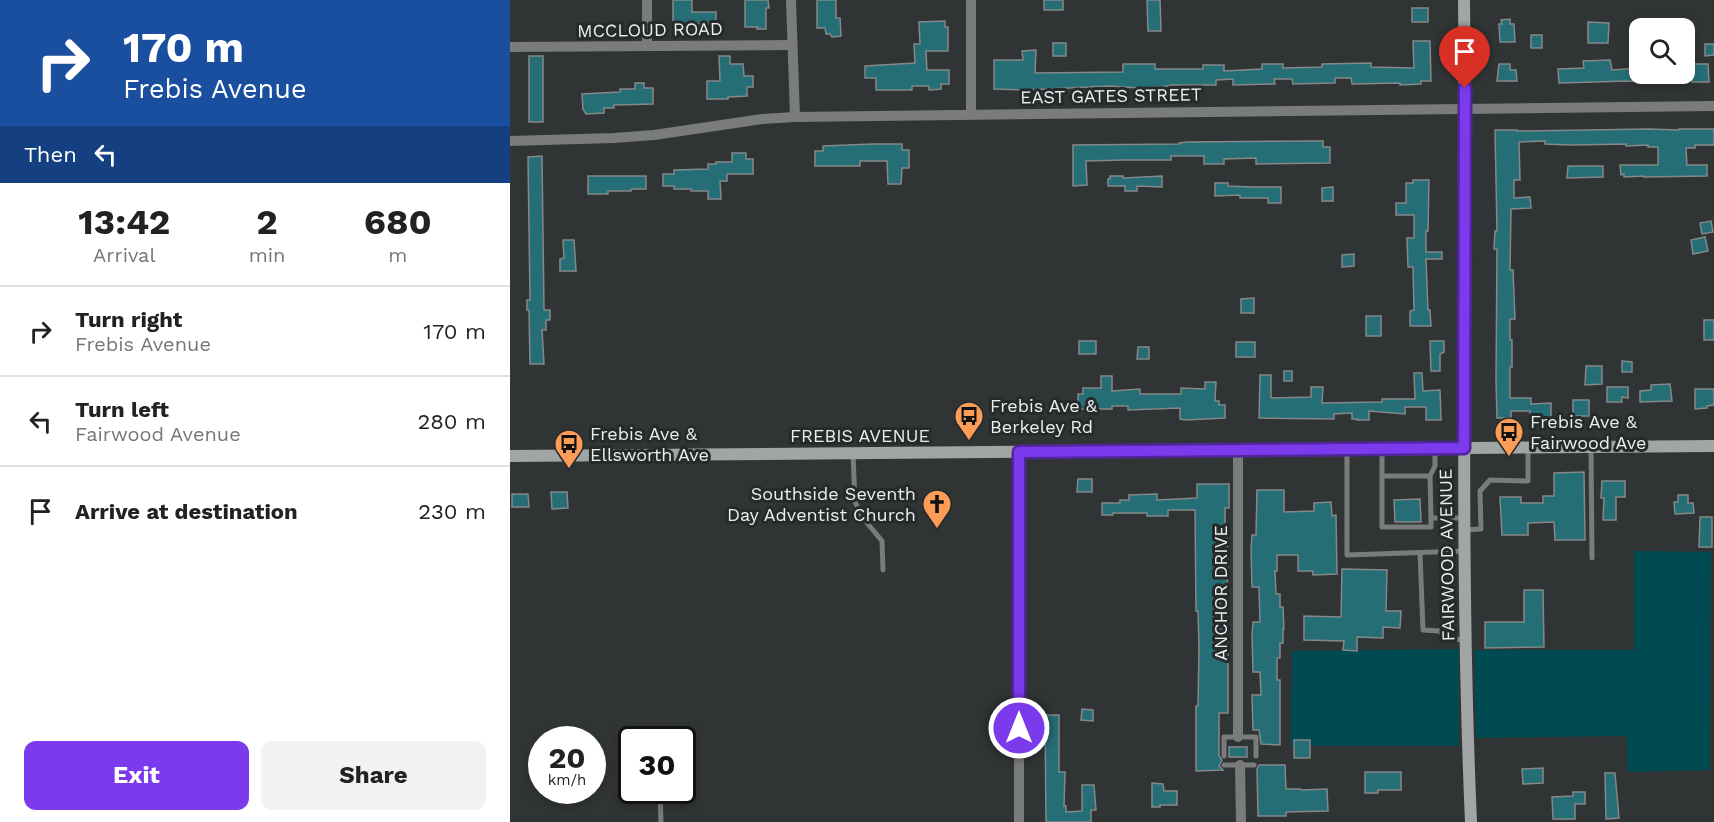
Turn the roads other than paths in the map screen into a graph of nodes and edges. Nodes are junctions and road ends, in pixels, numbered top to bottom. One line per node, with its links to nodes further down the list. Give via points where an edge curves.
1 (646, 0): 6 (street)
2 (790, 0): 5 (street)
3 (971, 0): 10 (street)
4 (1464, 0): 9 (main road, FAIRWOOD AVENUE)
5 (791, 45): 6 (street, MCCLOUD ROAD); 11 (street)
6 (647, 46): 7 (street, MCCLOUD ROAD)
7 (510, 47)
8 (1714, 106): 9 (street, EAST GATES STREET)
9 (1465, 108): 10 (street, EAST GATES STREET); 17 (main road, FAIRWOOD AVENUE)
10 (971, 114): 11 (street, EAST GATES STREET)
11 (795, 117): 12 (street, EAST GATES STREET, via 654,135)
12 (510, 141)
13 (1714, 446): 14 (main road, FREBIS AVENUE)
14 (1591, 447): 18 (main road, FREBIS AVENUE); 30 (lane)
15 (1382, 448): 16 (main road, FREBIS AVENUE); 19 (main road, FREBIS AVENUE); 24 (lane)
16 (1435, 448): 17 (main road, FREBIS AVENUE); 25 (lane, via 1435,466)
17 (1464, 448): 18 (main road, FREBIS AVENUE); 27 (main road, FAIRWOOD AVENUE)
18 (1528, 448): 27 (lane, via 1528,481 1490,480 1480,491 1480,529)
19 (1347, 449): 20 (main road, FREBIS AVENUE); 29 (lane, via 1347,555)
20 (1238, 450): 21 (main road, FREBIS AVENUE); 33 (street, ANCHOR DRIVE)
21 (1019, 452): 22 (main road, FREBIS AVENUE); 41 (street)
22 (853, 454): 23 (main road, FREBIS AVENUE); 31 (lane, via 855,502 862,518 882,541)
23 (510, 456)
24 (1382, 476): 25 (lane); 26 (lane, via 1382,527 1431,527)
25 (1430, 476): 26 (lane)
26 (1431, 518): 27 (lane)
27 (1464, 524): 28 (main road, FAIRWOOD AVENUE)
28 (1464, 551): 29 (lane); 32 (main road, FAIRWOOD AVENUE)
29 (1420, 553): 32 (lane, via 1423,630)
30 (1592, 558)
31 (883, 570)
32 (1466, 640): 43 (main road, FAIRWOOD AVENUE)
33 (1238, 737): 34 (lane, via 1224,737); 35 (lane, via 1256,737)
34 (1224, 756)
35 (1256, 756)
36 (1224, 765): 37 (lane)
37 (1240, 765): 38 (lane); 42 (street)
38 (1254, 765)
39 (660, 804): 40 (lane)
40 (661, 822)
41 (1019, 822)
42 (1241, 822)
43 (1471, 822)

